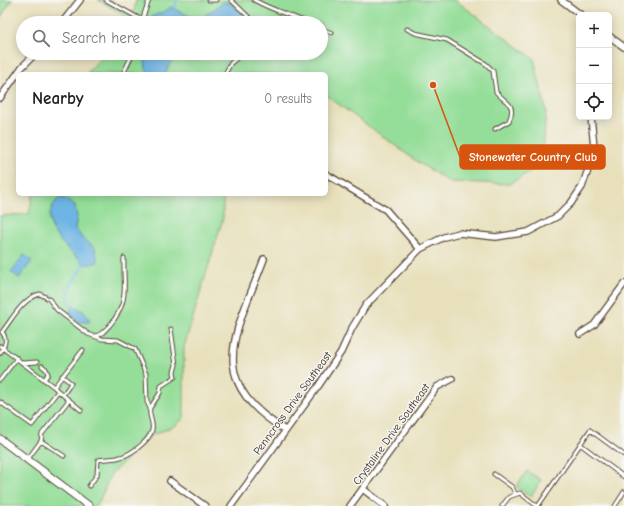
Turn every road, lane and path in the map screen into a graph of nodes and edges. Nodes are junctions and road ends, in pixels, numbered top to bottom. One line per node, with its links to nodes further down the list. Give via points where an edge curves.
1 (80, 0): 10 (street)
2 (106, 0): 11 (lane)
3 (149, 0): 12 (lane)
4 (209, 0): 5 (lane)
5 (216, 0)
6 (231, 0): 13 (lane)
7 (254, 0): 14 (lane)
8 (561, 0): 9 (street)
9 (577, 12)
10 (67, 16)
11 (132, 16)
12 (144, 16)
13 (248, 16)
14 (293, 16)
15 (407, 29): 29 (lane, via 415,34 447,40 493,71 496,92 509,102 512,109 509,121)
16 (328, 32): 17 (lane)
17 (332, 33)
18 (612, 38): 19 (street)
19 (624, 47)
20 (29, 60): 23 (street)
21 (129, 60): 24 (lane)
22 (234, 60): 25 (lane)
23 (18, 72)
24 (123, 72)
25 (227, 72)
26 (16, 75): 27 (street)
27 (0, 98)
28 (591, 120): 31 (street, Penncross Drive Southeast, via 594,146 589,167 582,187 558,216 528,232 496,237 459,233)
29 (495, 129)
30 (328, 175): 31 (street, via 386,210)
31 (420, 249): 57 (street, Penncross Drive Southeast, via 366,305 341,352 297,417)
32 (124, 258): 38 (lane, via 124,301 121,310 101,334)
33 (264, 259): 57 (street, via 233,345 233,366 244,396 268,419)
34 (624, 284): 37 (street, via 594,325)
35 (171, 329): 55 (lane, via 175,377 161,386 160,393)
36 (1, 332): 38 (lane, via 21,307 40,294 62,314); 39 (lane, via 5,339)
37 (580, 334)
38 (93, 336): 55 (lane, via 118,340 135,349 146,374 147,402)
39 (2, 347): 41 (lane); 42 (lane)
40 (83, 350): 46 (lane)
41 (0, 353)
42 (16, 358): 44 (lane); 48 (lane)
43 (37, 362): 44 (lane)
44 (24, 363): 49 (lane)
45 (42, 366): 49 (lane, via 48,374)
46 (62, 376): 50 (lane); 52 (lane, via 71,383)
47 (452, 379): 68 (street, Crystaline Drive Southeast, via 437,387)
48 (0, 380)
49 (44, 380): 50 (lane)
50 (54, 388): 51 (lane)
51 (58, 391): 52 (lane); 54 (lane, via 32,425)
52 (63, 395): 53 (lane)
53 (69, 400): 56 (lane); 59 (lane, via 42,434)
54 (0, 402)
55 (150, 408): 67 (lane, via 152,428 145,442 123,457 98,460 97,475)
56 (81, 410)
57 (285, 430): 74 (street, Penncross Drive Southeast)
58 (0, 439): 63 (street)
59 (41, 441): 62 (lane); 63 (lane)
60 (580, 444): 61 (lane, via 590,430); 65 (lane); 77 (lane)
61 (624, 455)
62 (64, 456)
63 (27, 460): 72 (street)
64 (494, 474): 70 (lane, via 512,487)
65 (624, 477)
66 (170, 481): 73 (street)
67 (89, 486)
68 (362, 489): 75 (street, Crystaline Drive Southeast); 76 (street)
69 (624, 492): 78 (lane)
70 (515, 493): 71 (lane); 77 (lane, via 520,493)
71 (504, 505)
72 (89, 506)
73 (205, 506)
74 (231, 506)
75 (350, 506)
76 (385, 506)
77 (537, 506)
78 (614, 506)

